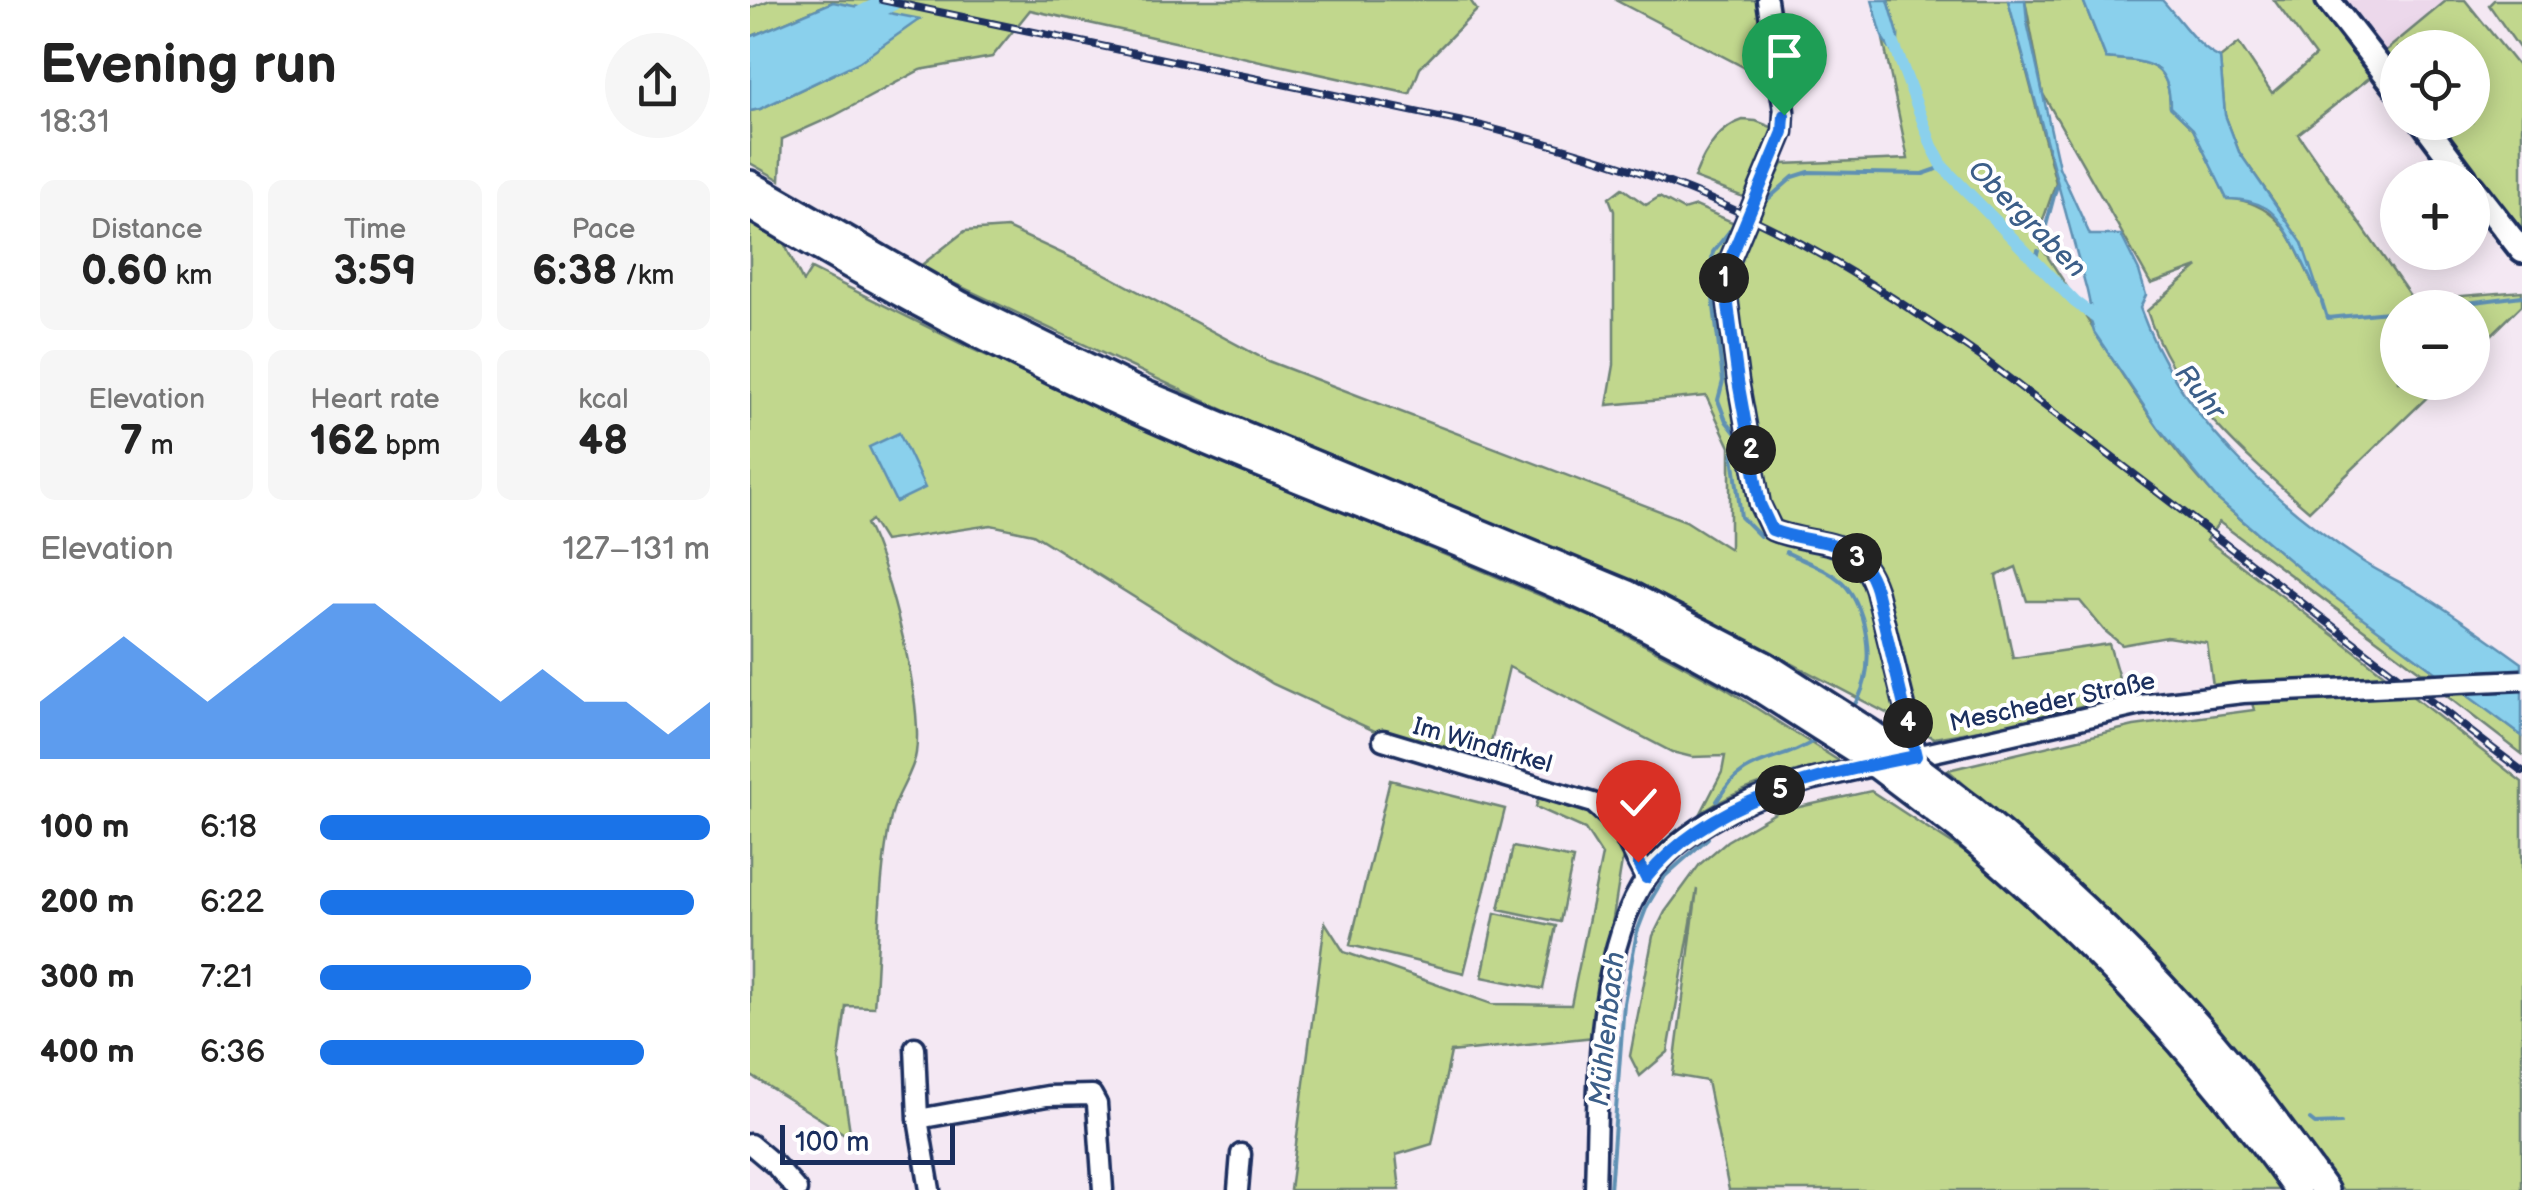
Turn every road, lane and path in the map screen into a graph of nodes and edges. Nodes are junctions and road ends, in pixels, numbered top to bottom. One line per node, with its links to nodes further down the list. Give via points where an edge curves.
1 (1767, 0): 11 (street, via 1783,132 1724,274 1760,504 1772,530 1843,547 1867,570)
2 (2328, 0): 3 (main road)
3 (2380, 67)
4 (750, 184): 8 (highway)
5 (750, 206): 8 (highway)
6 (2490, 210): 7 (main road)
7 (2522, 251)
8 (956, 314): 12 (highway, bridge, via 1154,418 1759,675 1858,752)
9 (2522, 680): 11 (street, Mescheder Straße, bridge, via 2166,701)
10 (1383, 740): 13 (street, Im Windfirkel, via 1592,803 1620,826)
11 (1916, 756): 13 (street, Mescheder Straße, via 1745,803 1687,838)
12 (1965, 818): 23 (highway, via 2140,996); 24 (highway, via 2071,895 2157,980 2232,1066)
13 (1646, 878): 22 (street, Mescheder Straße, via 1613,963)
14 (915, 1047): 15 (street)
15 (918, 1119): 19 (street); 20 (street, via 1046,1096 1092,1095)
16 (750, 1144): 18 (street)
17 (1241, 1154): 21 (street)
18 (797, 1190)
19 (930, 1190)
20 (1104, 1190)
21 (1238, 1190)
22 (1596, 1190)
23 (2297, 1190)
24 (2324, 1190)

